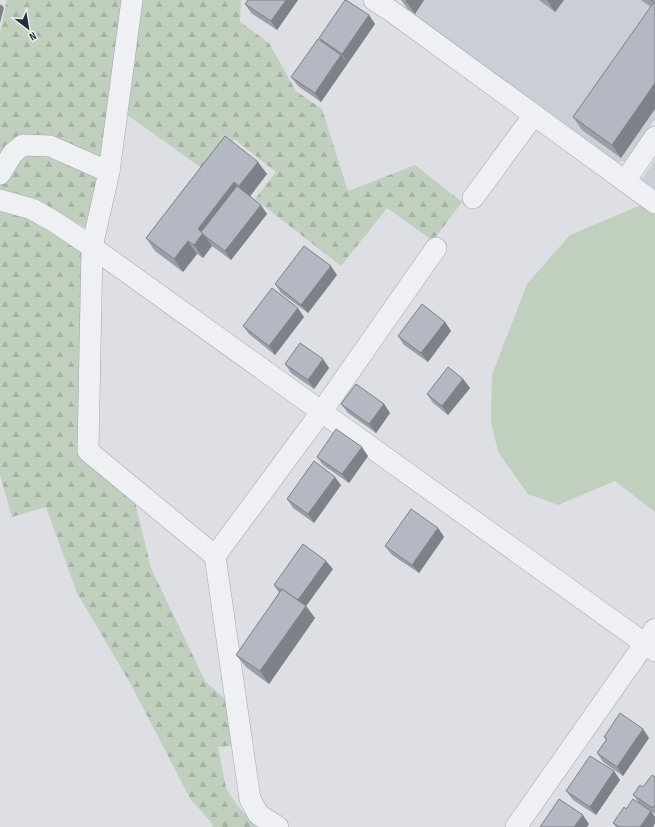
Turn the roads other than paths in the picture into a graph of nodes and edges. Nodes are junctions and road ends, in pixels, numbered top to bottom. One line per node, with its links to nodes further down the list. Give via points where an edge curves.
1 (132, 0): 6 (street)
2 (374, 0): 3 (street)
3 (399, 7): 4 (street)
4 (534, 115): 8 (street); 9 (street)
5 (655, 137): 8 (street)
6 (109, 172): 7 (street, via 50,146 23,145 13,153); 12 (street)
7 (0, 174)
8 (625, 181): 11 (street)
9 (473, 198)
10 (0, 200): 12 (street, via 32,209)
11 (655, 203)
12 (92, 246): 14 (street); 15 (street, via 88,451)
13 (436, 248): 14 (street)
14 (322, 411): 15 (street); 16 (street)
15 (215, 556): 17 (street, via 250,799 258,814)
16 (652, 641): 18 (street)
17 (278, 827)
18 (516, 827)

